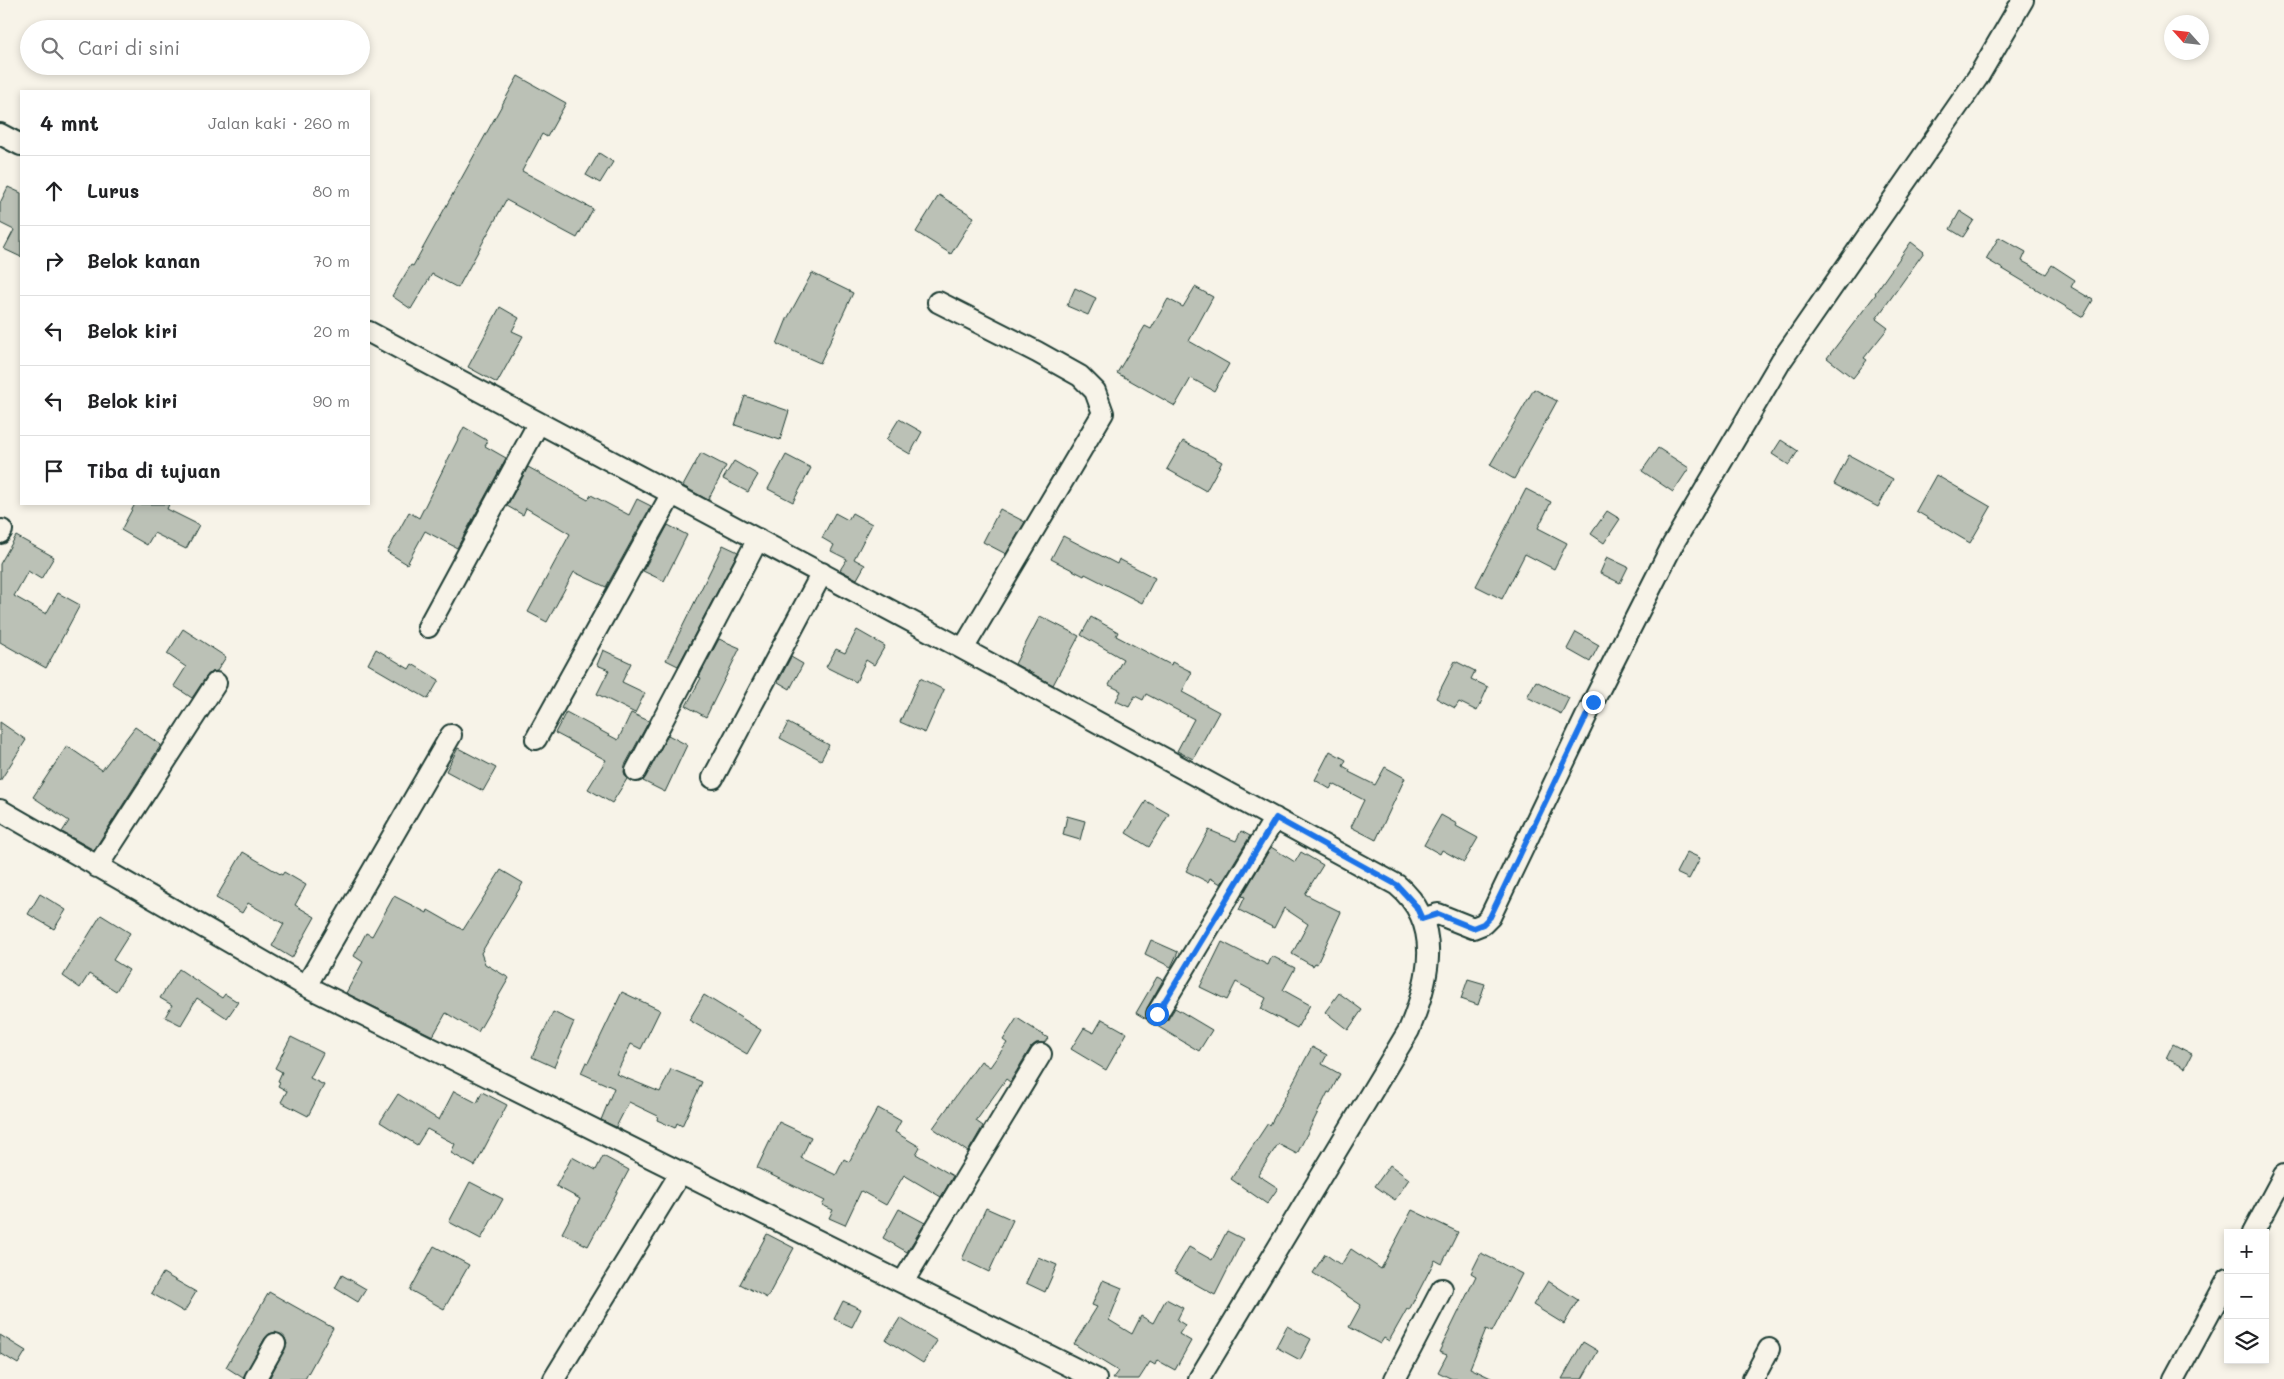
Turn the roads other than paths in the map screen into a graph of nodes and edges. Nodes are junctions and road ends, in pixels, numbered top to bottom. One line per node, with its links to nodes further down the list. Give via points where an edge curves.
1 (2023, 0): 20 (street, via 1978,77 1781,361 1673,544 1490,917 1473,928 1444,916 1431,915)
2 (0, 134): 3 (street)
3 (20, 144)
4 (938, 302): 11 (street, via 1080,376 1095,391 1103,413)
5 (370, 333): 6 (street)
6 (538, 424): 7 (street); 10 (street)
7 (671, 495): 8 (street); 14 (street)
8 (758, 539): 9 (street); 15 (street)
9 (822, 573): 11 (street); 16 (street)
10 (428, 627)
11 (963, 649): 18 (street)
12 (216, 683): 19 (street)
13 (451, 735): 21 (street)
14 (536, 739)
15 (636, 771)
16 (713, 778)
17 (0, 810): 19 (street)
18 (1276, 818): 20 (street, via 1397,885 1416,906); 22 (street)
19 (97, 867): 21 (street)
20 (1422, 919): 35 (street, via 1427,938 1428,971 1409,1030)
21 (306, 986): 24 (street)
22 (1157, 1014)
23 (1041, 1054): 27 (street)
24 (681, 1172): 27 (street); 33 (street)
25 (2284, 1175): 26 (street)
26 (2255, 1229)
27 (903, 1282): 34 (street)
28 (2224, 1287): 38 (street)
29 (1442, 1289): 36 (street)
30 (275, 1344): 32 (street)
31 (1769, 1349): 37 (street)
32 (255, 1379)
33 (554, 1379)
34 (1096, 1379)
35 (1199, 1379)
36 (1396, 1379)
37 (1753, 1379)
38 (2174, 1379)

